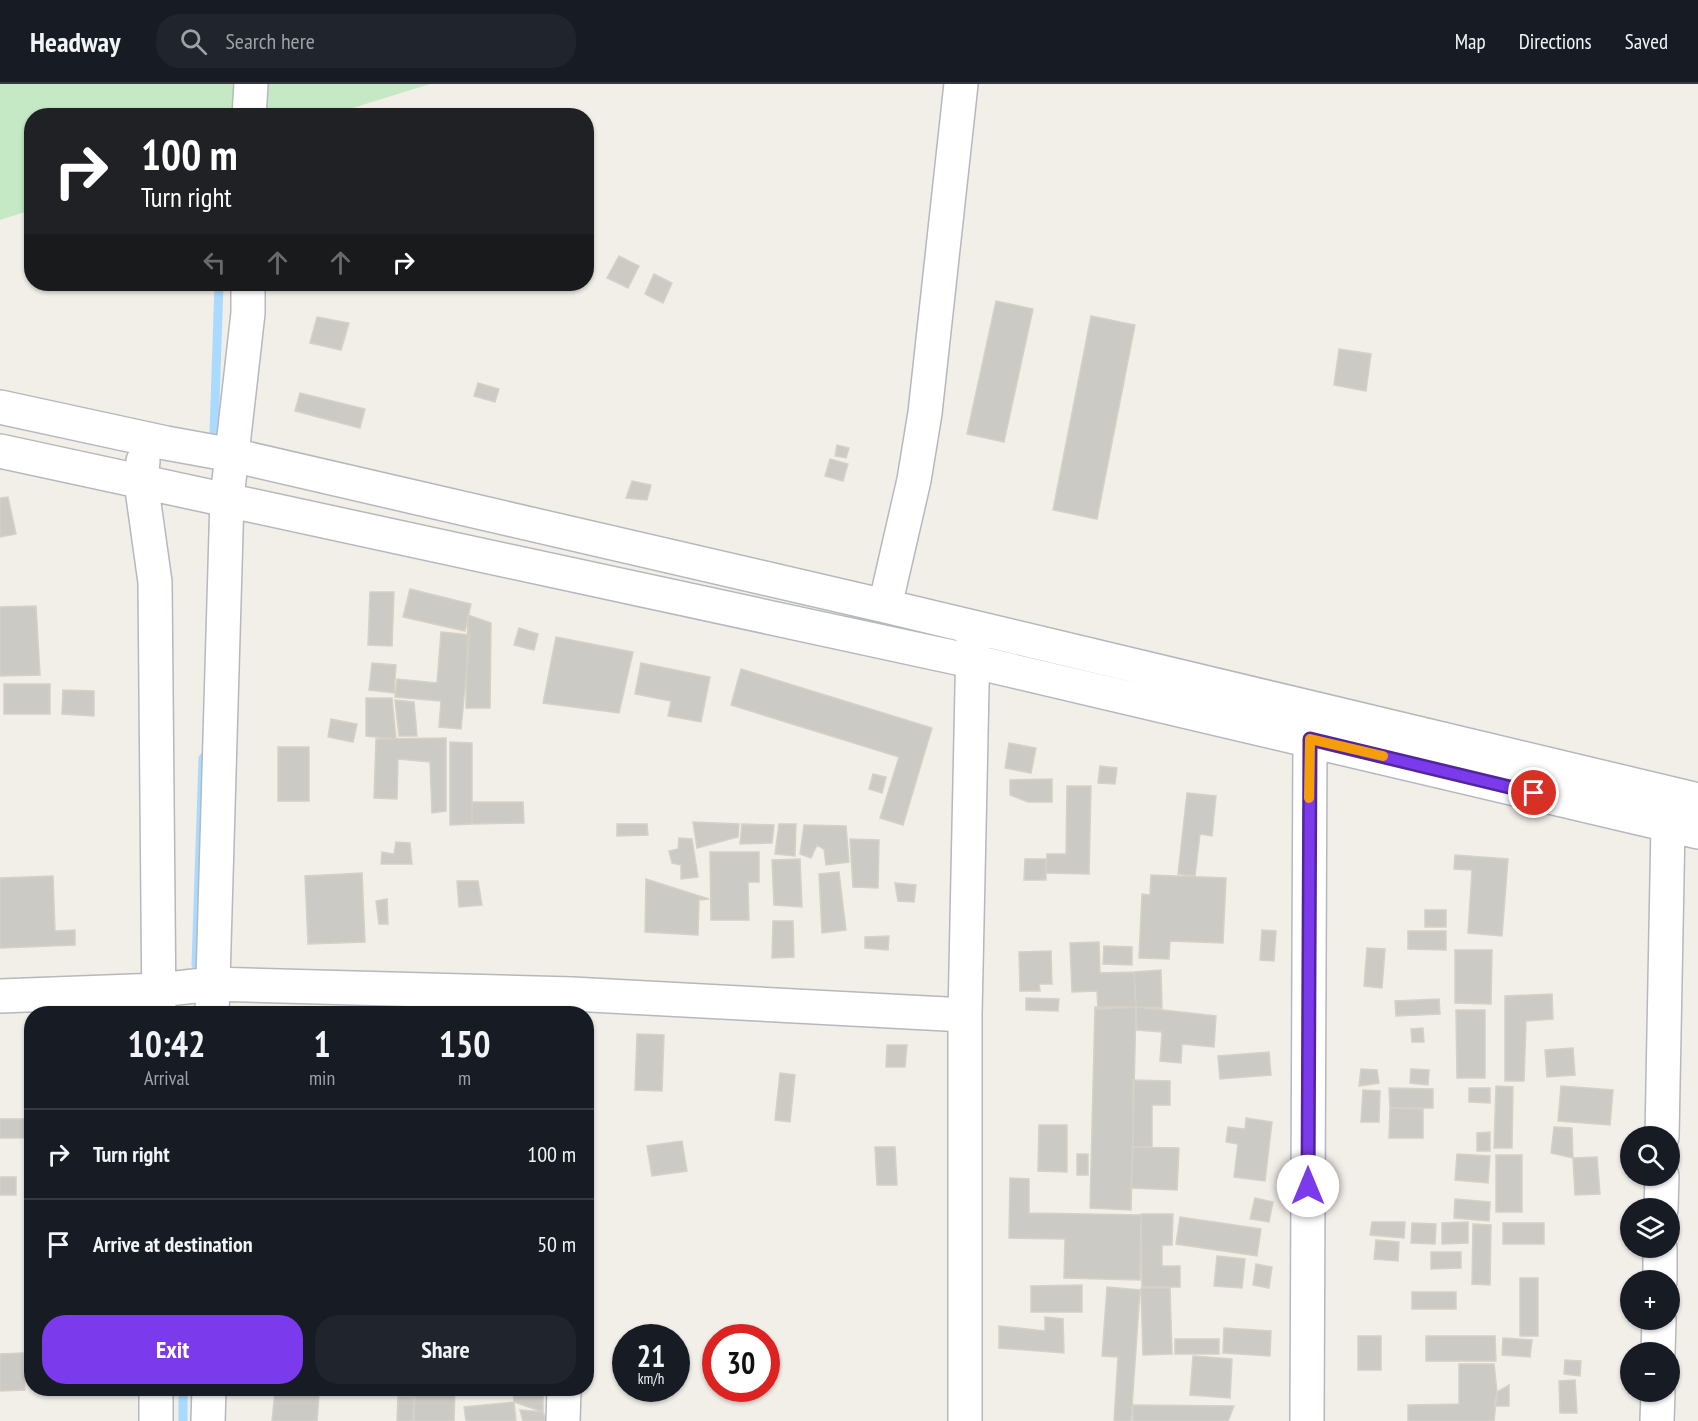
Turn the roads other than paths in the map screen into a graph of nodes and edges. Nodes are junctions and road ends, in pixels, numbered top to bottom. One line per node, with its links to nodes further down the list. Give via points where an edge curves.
1 (251, 84): 3 (street)
2 (961, 84): 11 (street, via 925,413)
3 (250, 108)
4 (248, 291): 8 (street)
5 (0, 407): 6 (street)
6 (145, 438): 8 (street); 9 (street)
7 (0, 451): 9 (street)
8 (232, 455): 10 (street); 11 (street)
9 (141, 482): 10 (street); 19 (street, via 155,582)
10 (227, 498): 13 (street); 18 (street)
11 (885, 606): 12 (street)
12 (975, 627): 13 (street); 15 (street)
13 (971, 661): 14 (street); 21 (street)
14 (1310, 739): 16 (street); 31 (street)
15 (1698, 800)
16 (1683, 828): 22 (street)
17 (0, 996): 19 (street)
18 (212, 999): 19 (street); 20 (street)
19 (159, 1002)
20 (572, 1004): 21 (street)
21 (964, 1015): 30 (street)
22 (1663, 1126)
23 (156, 1396): 27 (street)
24 (208, 1396): 28 (street)
25 (564, 1396): 29 (street)
26 (1658, 1402): 32 (street)
27 (156, 1421)
28 (208, 1421)
29 (563, 1421)
30 (965, 1421)
31 (1307, 1421)
32 (1657, 1421)

